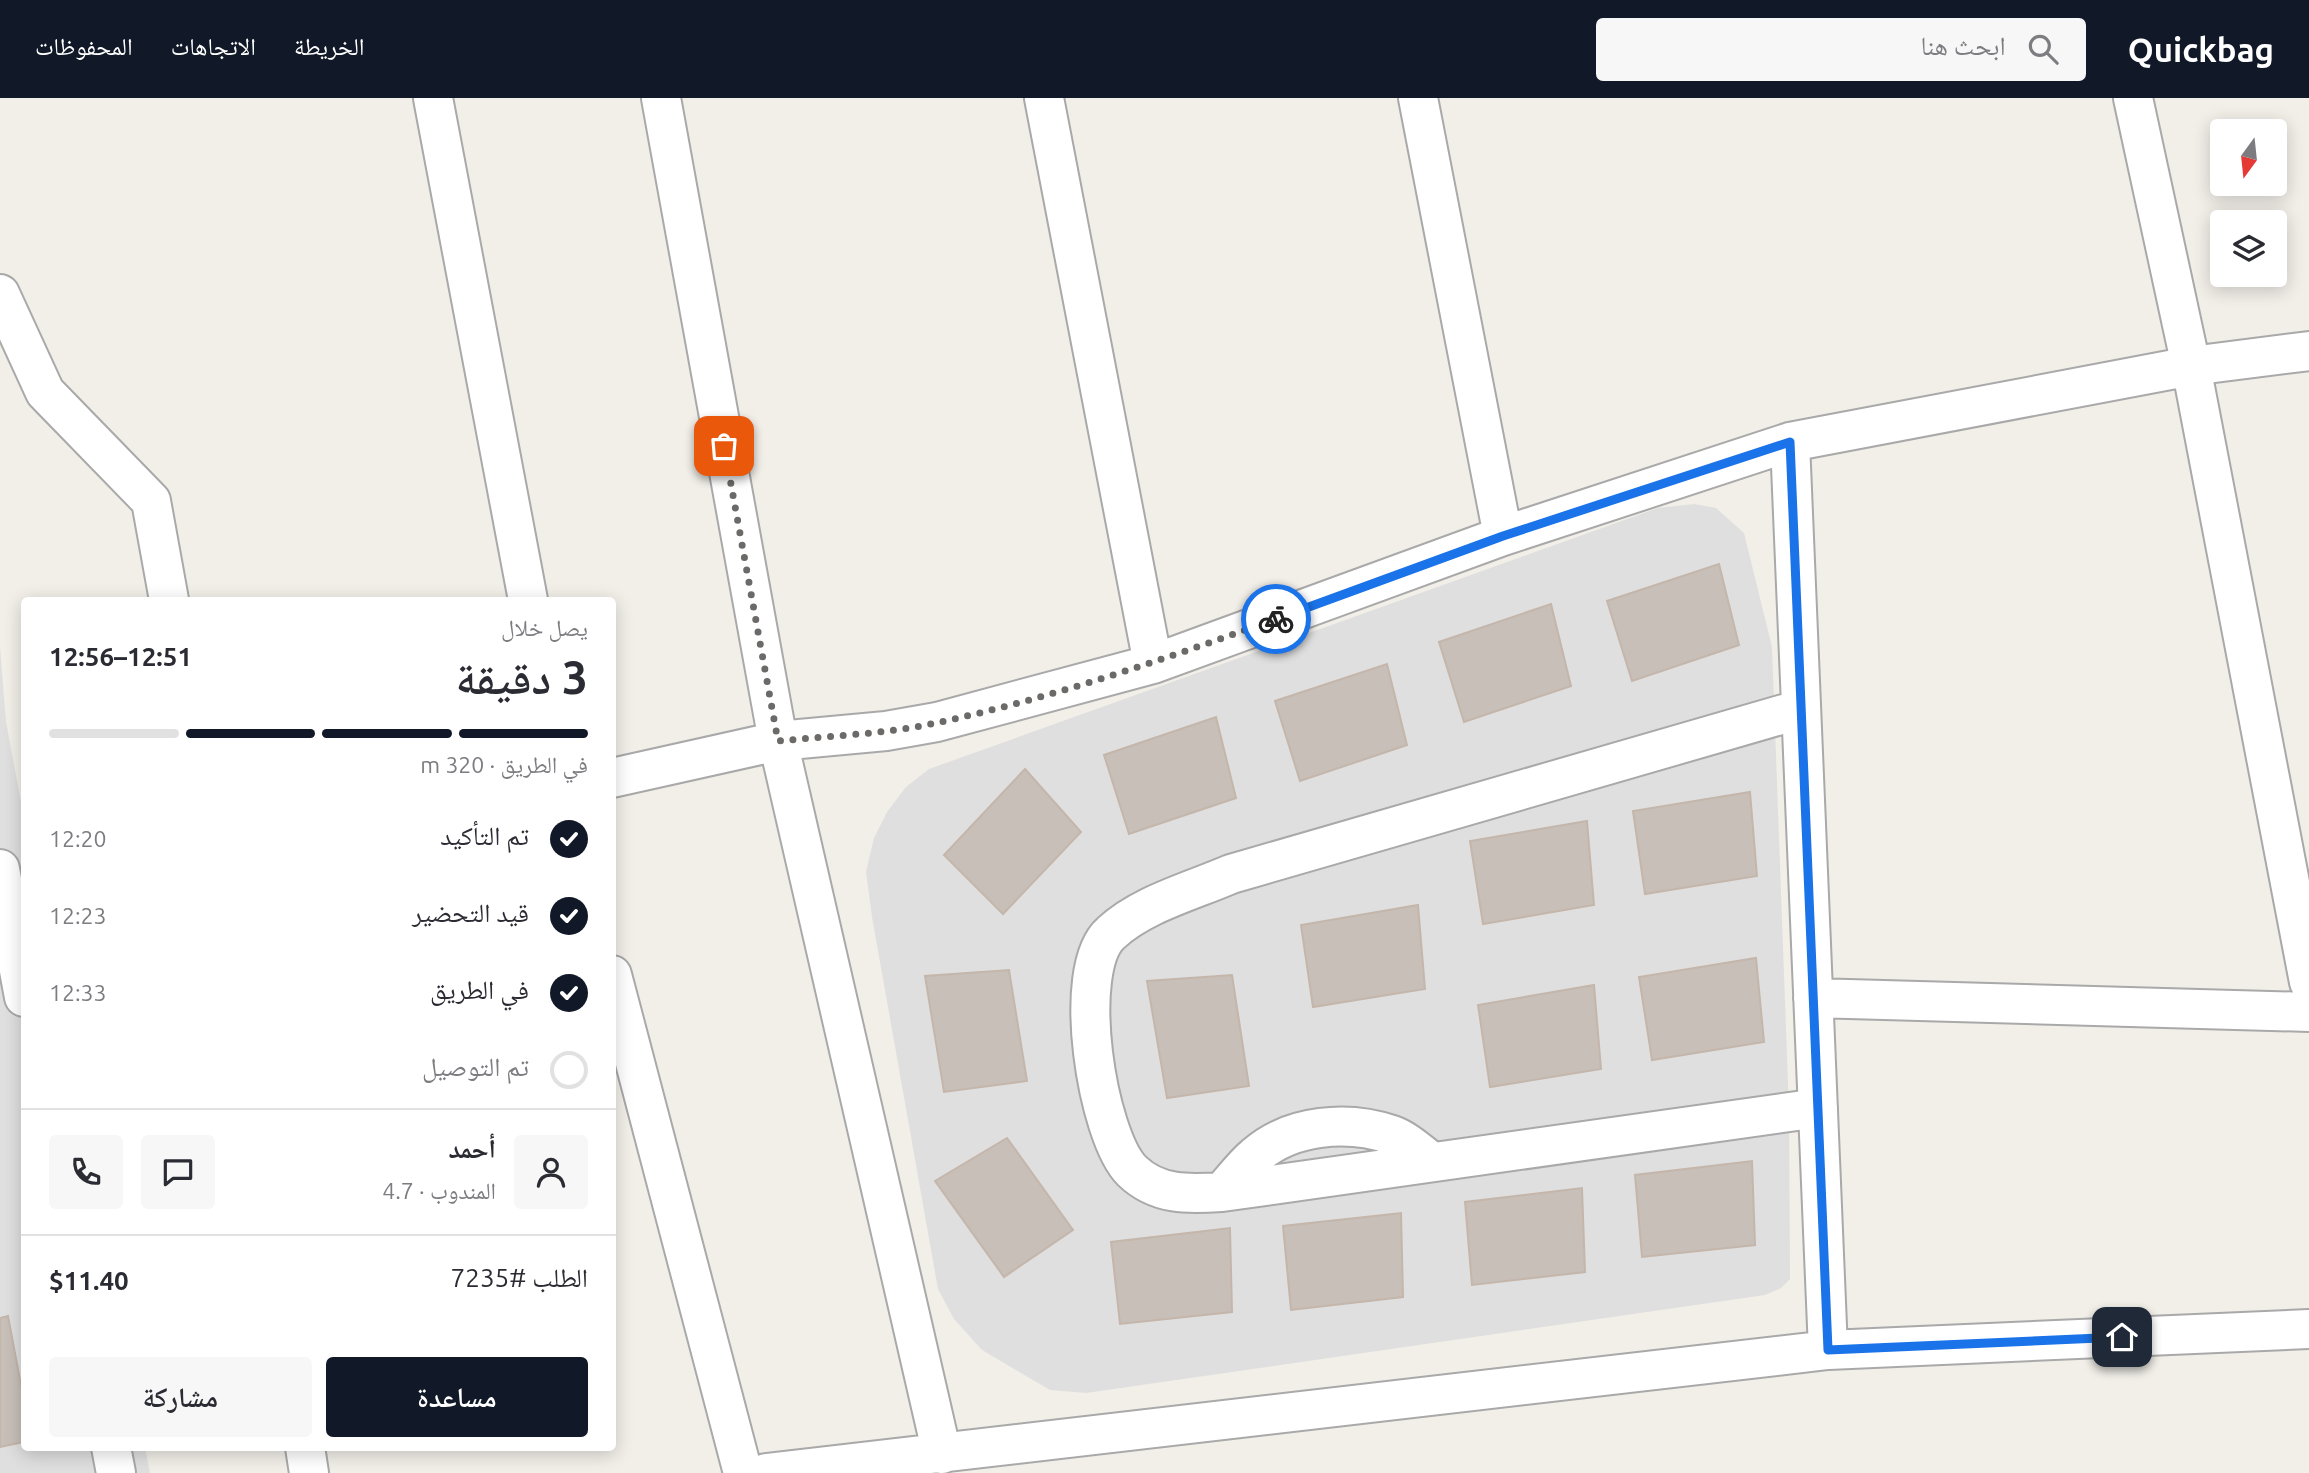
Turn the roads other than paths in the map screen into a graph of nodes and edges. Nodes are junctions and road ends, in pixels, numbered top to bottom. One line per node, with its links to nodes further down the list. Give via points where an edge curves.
1 (433, 98): 12 (street)
2 (661, 98): 15 (street)
3 (1044, 98): 13 (street)
4 (1418, 98): 10 (street)
5 (2133, 98): 8 (street)
6 (0, 294): 11 (street, via 45,391 151,501)
7 (2309, 351): 8 (street)
8 (2191, 366): 9 (street); 19 (street)
9 (1790, 442): 10 (street); 14 (street)
10 (1503, 536): 13 (street)
11 (168, 597)
12 (527, 597)
13 (1153, 664): 15 (street, via 937,722)
14 (1801, 709): 21 (street); 25 (street, via 1231,874 1149,908 1110,933 1096,954 1088,994 1093,1047 1119,1156 1149,1184 1167,1192)
15 (778, 741): 16 (street); 30 (street)
16 (616, 777)
17 (0, 869): 18 (street)
18 (21, 980)
19 (2309, 982)
20 (616, 990): 33 (street)
21 (1813, 998): 22 (street); 23 (street)
22 (2309, 1012)
23 (1818, 1108): 24 (street); 27 (street)
24 (1432, 1162): 25 (street); 25 (street, via 1395,1136 1322,1127 1272,1143)
25 (1222, 1192)
26 (2309, 1329): 27 (street)
27 (1828, 1350): 30 (street)
28 (112, 1451): 31 (street)
29 (306, 1451): 32 (street)
30 (942, 1454): 34 (street)
31 (116, 1473)
32 (309, 1473)
33 (743, 1473)
34 (766, 1473)

